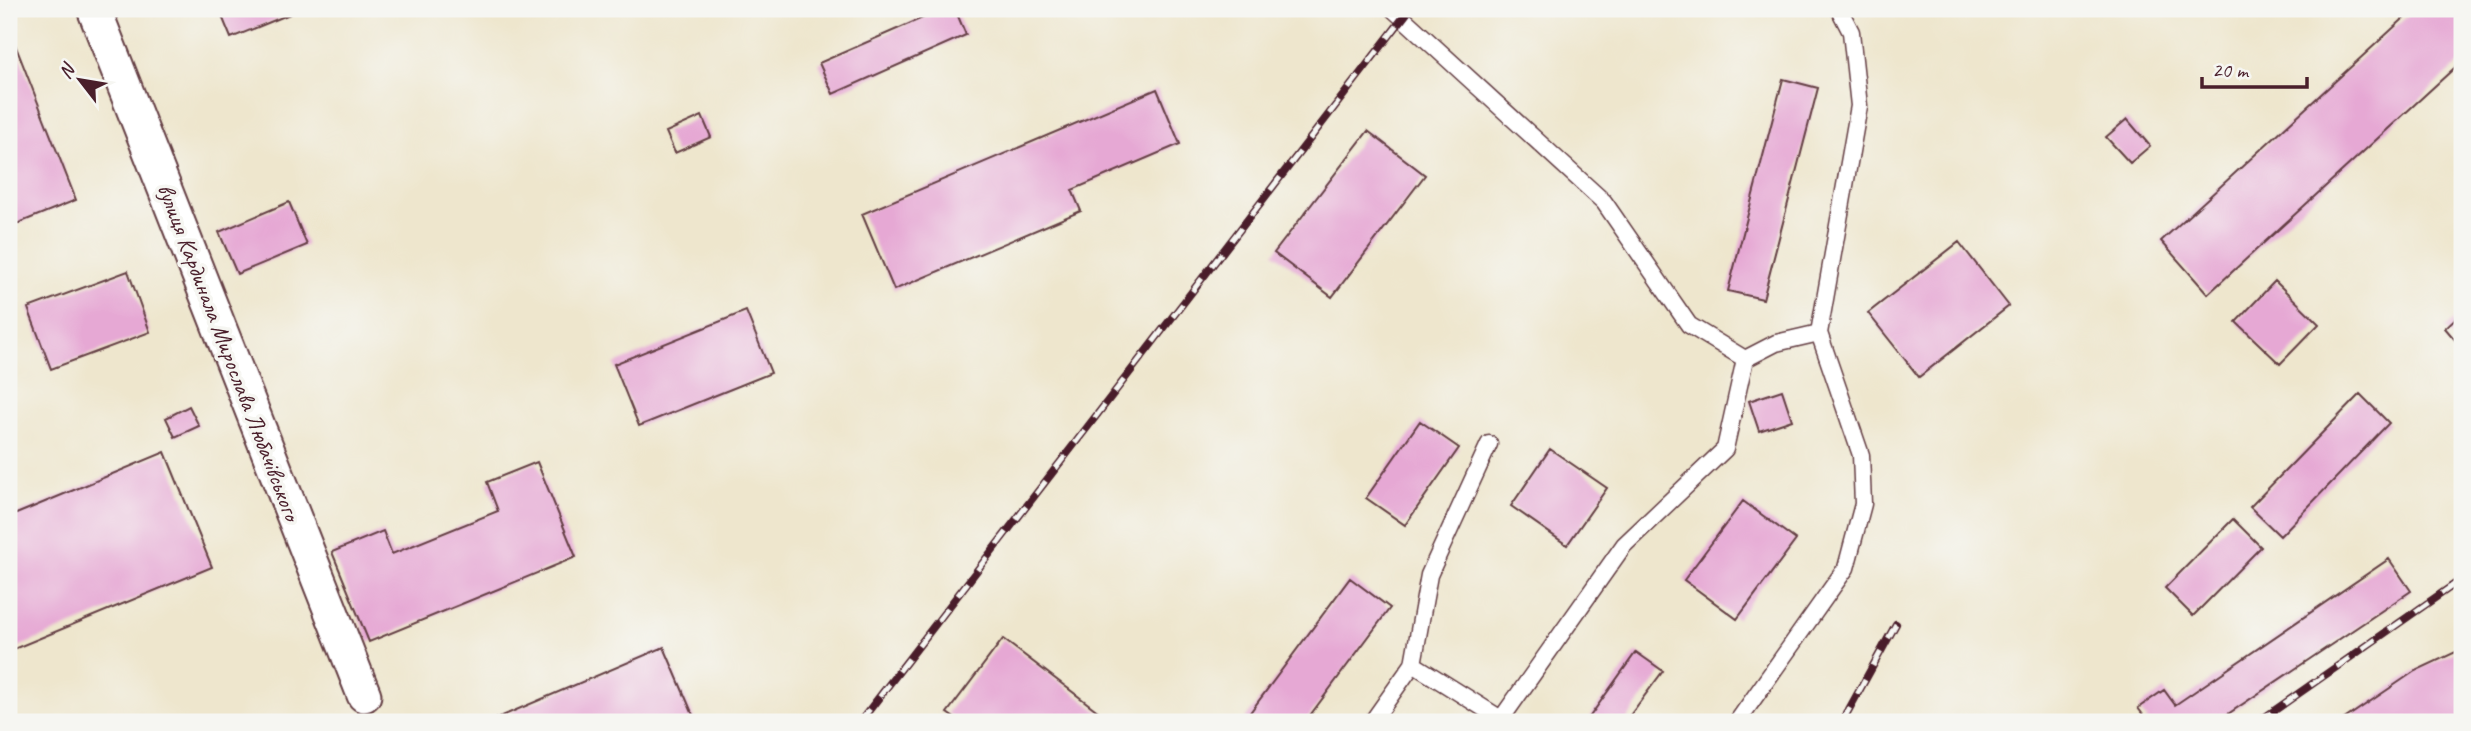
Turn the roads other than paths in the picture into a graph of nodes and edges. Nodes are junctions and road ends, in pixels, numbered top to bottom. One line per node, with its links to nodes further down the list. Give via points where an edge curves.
1 (94, 9): 8 (street, вулиця Кардинала Мирослава Любачівського)
2 (1392, 9): 5 (lane, via 1604,202 1689,325)
3 (1839, 9): 4 (lane, via 1851,32 1859,106)
4 (1819, 332): 5 (lane, via 1776,343); 11 (lane, via 1861,455 1863,504 1846,568)
5 (1745, 359): 9 (lane, via 1725,449 1625,545)
6 (1489, 444): 7 (lane, via 1429,575)
7 (1413, 664): 9 (lane); 10 (lane)
8 (364, 695)
9 (1500, 721)
10 (1372, 722)
11 (1737, 722)

